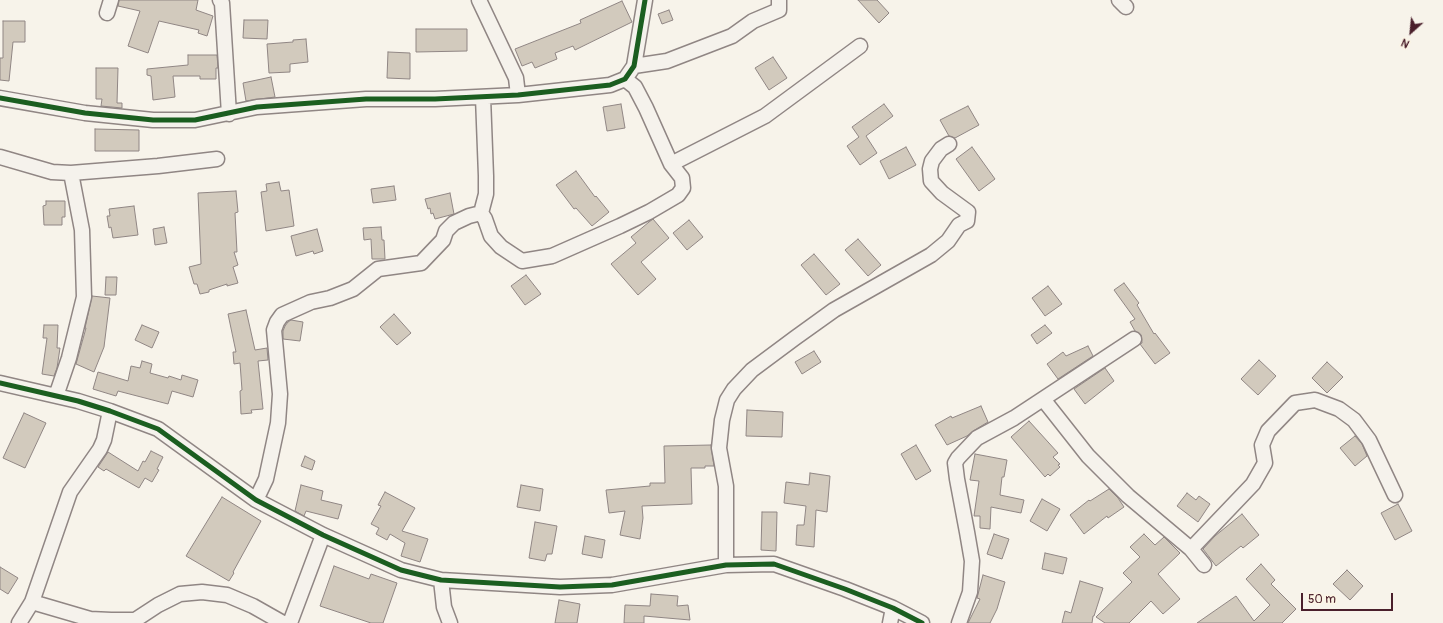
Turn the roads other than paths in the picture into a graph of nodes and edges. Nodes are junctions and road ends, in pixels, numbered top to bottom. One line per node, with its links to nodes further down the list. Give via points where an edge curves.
1 (220, 0): 11 (street)
2 (479, 0): 8 (street, via 516,78)
3 (645, 0): 6 (street)
4 (779, 0): 6 (street, via 779,10 753,21 732,36 667,61)
5 (860, 46): 15 (street, via 765,116)
6 (634, 66): 7 (street)
7 (625, 79): 8 (street, via 610,85); 15 (street, via 635,87)
8 (518, 95): 9 (street)
9 (483, 97): 11 (street, via 366,98 257,107); 17 (street, via 486,194)
10 (0, 98): 11 (street, via 85,113 153,120 195,120)
11 (229, 114)
12 (949, 144): 27 (street, via 932,160 931,181 942,193 968,212 968,221 959,225 948,241 931,255 834,310 788,342 752,370 727,400 719,448 726,486)
13 (0, 157): 16 (street, via 52,172)
14 (217, 160): 16 (street)
15 (671, 164): 17 (street, via 682,178 683,188 678,195 649,212 552,256 522,260 501,247 491,236)
16 (71, 172): 20 (street, via 82,230 84,296 69,358)
17 (481, 213): 24 (street, via 454,223 446,231 443,240 421,263 378,269 353,289 311,302 282,315 274,330 280,394 278,423 266,479)
18 (1134, 339): 21 (street)
19 (0, 383): 20 (street)
20 (56, 396): 22 (street)
21 (1043, 399): 26 (street, via 1088,456 1128,496); 38 (street, via 978,438 956,463 956,479 972,561 970,592)
22 (110, 411): 24 (street, via 158,429); 30 (street, via 100,449 70,492)
23 (1395, 495): 26 (street, via 1370,440 1354,420 1339,409 1315,400 1295,403 1268,431 1262,445 1265,463 1253,484)
24 (256, 500): 25 (street)
25 (323, 535): 29 (street, via 401,570); 34 (street)
26 (1191, 549): 28 (street)
27 (726, 565): 29 (street, via 612,585 560,587); 31 (street, via 774,564)
28 (1204, 565)
29 (441, 580): 35 (street, via 444,607)
30 (32, 602): 32 (street); 33 (street, via 90,619 135,620 180,594 202,592 227,595 254,606)
31 (893, 608): 36 (street); 37 (street)
32 (19, 623)
33 (283, 623)
34 (290, 623)
35 (450, 623)
36 (890, 623)
37 (922, 623)
38 (959, 623)

